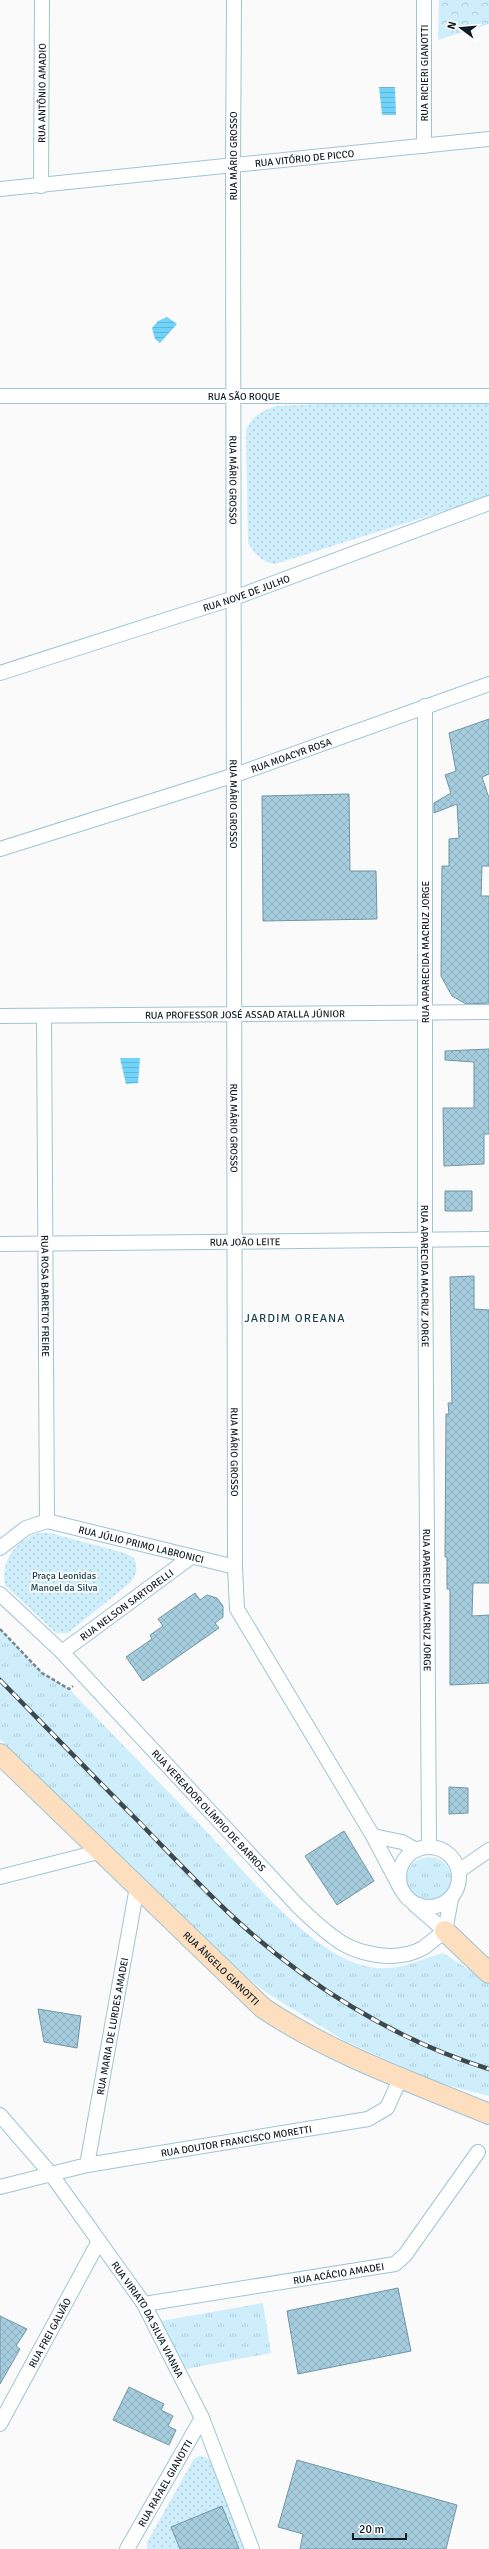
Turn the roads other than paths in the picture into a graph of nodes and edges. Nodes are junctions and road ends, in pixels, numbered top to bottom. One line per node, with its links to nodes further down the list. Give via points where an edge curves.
1 (42, 0): 7 (street, RUA ANTÔNIO AMADIO)
2 (234, 0): 6 (street, RUA MÁRIO GROSSO)
3 (424, 0): 5 (street, RUA RICIERI GIANOTTI)
4 (489, 139): 5 (street, RUA VITÓRIO DE PICCO)
5 (424, 146): 6 (street, RUA VITÓRIO DE PICCO)
6 (233, 166): 7 (street, RUA VITÓRIO DE PICCO); 9 (street, RUA MÁRIO GROSSO)
7 (40, 186): 8 (street, RUA VITÓRIO DE PICCO)
8 (0, 189)
9 (234, 394): 10 (street, RUA SÃO ROQUE); 11 (street, RUA SÃO ROQUE); 13 (street, RUA MÁRIO GROSSO)
10 (0, 396)
11 (489, 396)
12 (489, 503): 13 (street, RUA NOVE DE JULHO)
13 (234, 598): 14 (street, RUA NOVE DE JULHO); 17 (street, RUA MÁRIO GROSSO)
14 (0, 673)
15 (489, 684): 16 (street, RUA MOACYR ROSA)
16 (425, 706): 17 (street, RUA MOACYR ROSA); 20 (street, RUA APARECIDA MACRUZ JORGE)
17 (235, 775): 18 (street, RUA MOACYR ROSA); 21 (street, RUA MÁRIO GROSSO)
18 (0, 849)
19 (489, 1012): 20 (street, RUA PROFESSOR JOSÉ ASSAD ATALLA JÚNIOR)
20 (425, 1013): 21 (street, RUA PROFESSOR JOSÉ ASSAD ATALLA JÚNIOR); 25 (street, RUA APARECIDA MACRUZ JORGE)
21 (236, 1014): 23 (street, RUA PROFESSOR JOSÉ ASSAD ATALLA JÚNIOR); 26 (street, RUA MÁRIO GROSSO)
22 (0, 1016): 23 (street, RUA PROFESSOR JOSÉ ASSAD ATALLA JÚNIOR)
23 (44, 1016): 27 (street, RUA ROSA BARRETO FREIRE)
24 (489, 1239): 25 (street, RUA JOÃO LEITE)
25 (425, 1240): 26 (street, RUA JOÃO LEITE); 37 (street, RUA APARECIDA MACRUZ JORGE)
26 (236, 1241): 27 (street, RUA JOÃO LEITE); 32 (street, RUA MÁRIO GROSSO)
27 (45, 1243): 28 (street, RUA JOÃO LEITE); 29 (street, RUA ROSA BARRETO FREIRE)
28 (0, 1244)
29 (47, 1521): 30 (street, via 26,1528); 31 (street, RUA JÚLIO PRIMO LABRONICI)
30 (0, 1548)
31 (192, 1557): 32 (street, RUA JÚLIO PRIMO LABRONICI); 34 (street, RUA NELSON SARTORELLI)
32 (235, 1567): 36 (street, RUA MÁRIO GROSSO, via 237,1609)
33 (0, 1594): 34 (street, RUA VEREADOR OLÍMPIO DE BARROS)
34 (62, 1652): 46 (street, RUA VEREADOR OLÍMPIO DE BARROS, via 297,1905 333,1938 375,1955 395,1956 422,1948)
35 (0, 1754): 39 (street, RUA ÂNGELO GIANOTTI)
36 (374, 1836): 37 (street); 43 (street)
37 (423, 1848): 40 (street, via 443,1850 451,1855); 43 (street, via 408,1855 400,1870)
38 (489, 1850): 40 (street)
39 (102, 1851): 41 (street); 42 (street, RUA ÂNGELO GIANOTTI)
40 (459, 1872): 44 (street, via 460,1882)
41 (0, 1877)
42 (137, 1887): 48 (street, RUA ÂNGELO GIANOTTI, via 263,2008 318,2040); 52 (street, RUA MARIA DE LURDES AMADEI)
43 (401, 1889): 45 (street)
44 (451, 1899): 45 (street, via 433,1908); 46 (street)
45 (413, 1903): 46 (street)
46 (445, 1931): 47 (street)
47 (489, 1973)
48 (400, 2079): 49 (street, RUA ÂNGELO GIANOTTI); 52 (street, RUA DOUTOR FRANCISCO MORETTI, via 386,2108 368,2120)
49 (489, 2114)
50 (0, 2116): 53 (street, RUA VIRIATO DA SILVA VIANNA)
51 (478, 2152): 56 (street, RUA ACÁCIO AMADEI, via 405,2255 395,2264)
52 (87, 2165): 53 (street, RUA DOUTOR FRANCISCO MORETTI)
53 (51, 2174): 54 (street, RUA DOUTOR FRANCISCO MORETTI); 55 (street, RUA VIRIATO DA SILVA VIANNA)
54 (0, 2187)
55 (99, 2241): 56 (street, RUA VIRIATO DA SILVA VIANNA); 58 (street, RUA FREI GALVÃO)
56 (144, 2304): 57 (street, RUA VIRIATO DA SILVA VIANNA)
57 (202, 2418): 59 (street, RUA RAFAEL GIANOTTI); 60 (street, RUA VIRIATO DA SILVA VIANNA)
58 (0, 2424)
59 (127, 2549)
60 (252, 2549)

